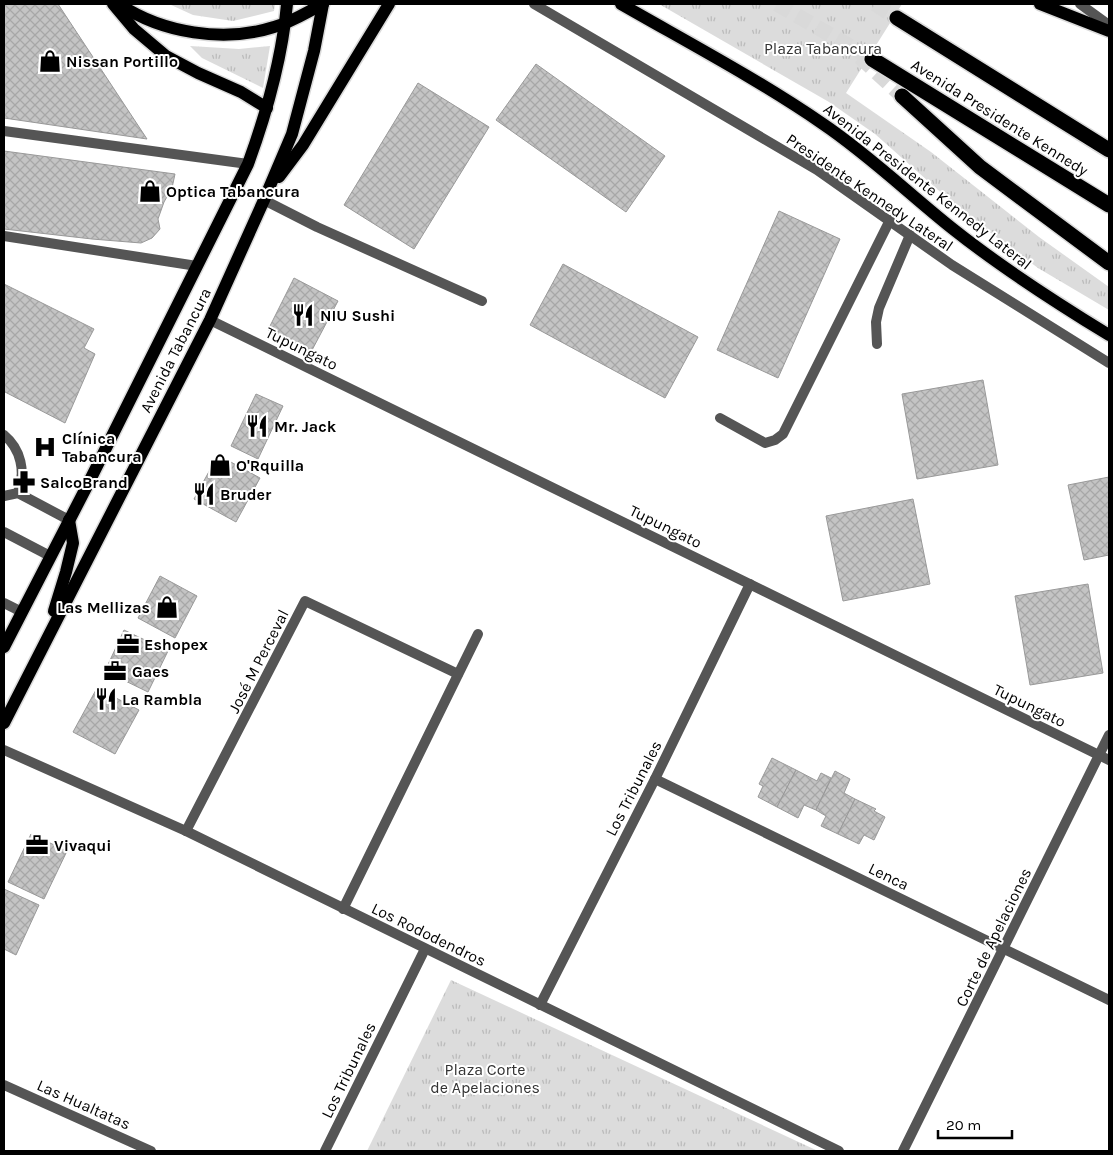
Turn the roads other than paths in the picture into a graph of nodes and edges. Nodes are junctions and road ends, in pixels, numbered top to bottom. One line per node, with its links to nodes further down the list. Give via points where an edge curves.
1 (113, 4): 16 (main road, via 134,29 166,56)
2 (119, 4): 11 (main road, via 157,23 196,32 238,34)
3 (287, 4): 11 (main road, Avenida Tabancura)
4 (323, 4): 11 (main road); 20 (main road, Avenida Tabancura, via 292,134)
5 (390, 4): 20 (main road, via 304,146)
6 (534, 4): 22 (street, Presidente Kennedy Lateral, via 817,170)
7 (621, 4): 29 (main road, Avenida Presidente Kennedy Lateral, via 823,124 981,250)
8 (1040, 4): 13 (main road)
9 (1080, 4): 12 (street)
10 (897, 18): 18 (highway, Avenida Presidente Kennedy)
11 (285, 23): 16 (main road, Avenida Tabancura)
12 (1109, 25)
13 (1109, 31)
14 (872, 59): 21 (highway, Avenida Presidente Kennedy)
15 (902, 96): 25 (highway, via 980,167)
16 (267, 108): 19 (main road, Avenida Tabancura)
17 (4, 131): 19 (street)
18 (1109, 150)
19 (248, 164): 26 (main road, Avenida Tabancura)
20 (266, 195): 27 (street, via 317,227); 28 (main road, Avenida Tabancura)
21 (1109, 205)
22 (890, 220): 23 (street, Presidente Kennedy Lateral); 32 (street, via 783,434 765,443)
23 (910, 235): 30 (street, via 879,308 876,322); 31 (street, Presidente Kennedy Lateral, via 952,265)
24 (4, 236): 26 (street)
25 (1109, 263)
26 (197, 266): 36 (main road, Avenida Tabancura)
27 (482, 301)
28 (210, 320): 39 (street, Tupungato); 44 (main road, Avenida Tabancura)
29 (1109, 335)
30 (878, 344)
31 (1109, 363)
32 (720, 418)
33 (4, 435): 34 (street, via 20,459)
34 (18, 493): 35 (street); 36 (street)
35 (4, 496)
36 (69, 520): 38 (main road, Avenida Tabancura); 44 (main road, via 73,543)
37 (4, 532): 38 (street)
38 (50, 556): 41 (main road, Avenida Tabancura)
39 (750, 584): 49 (street, Tupungato); 51 (street, Los Tribunales)
40 (4, 603): 41 (street)
41 (22, 612): 43 (main road, Avenida Tabancura)
42 (478, 634): 45 (street)
43 (4, 644)
44 (44, 644): 46 (main road, Avenida Tabancura)
45 (458, 674): 52 (street, José M Perceval, via 305,601); 53 (street)
46 (4, 723)
47 (1109, 735): 49 (street, Corte de Apelaciones)
48 (4, 750): 52 (street, Los Rododendros)
49 (1099, 755): 50 (street, Tupungato); 55 (street, Corte de Apelaciones)
50 (1109, 760)
51 (655, 779): 55 (street, Lenca); 57 (street, Los Tribunales)
52 (186, 831): 53 (street, Los Rododendros)
53 (343, 909): 54 (street, Los Rododendros)
54 (425, 949): 57 (street, Los Rododendros); 60 (street, Los Tribunales)
55 (1004, 949): 56 (street, Lenca); 62 (street, Corte de Apelaciones)
56 (1109, 1000)
57 (540, 1005): 61 (street, Los Rododendros)
58 (4, 1085): 59 (street, Las Hualtatas)
59 (151, 1151)
60 (325, 1151)
61 (839, 1151)
62 (903, 1151)

